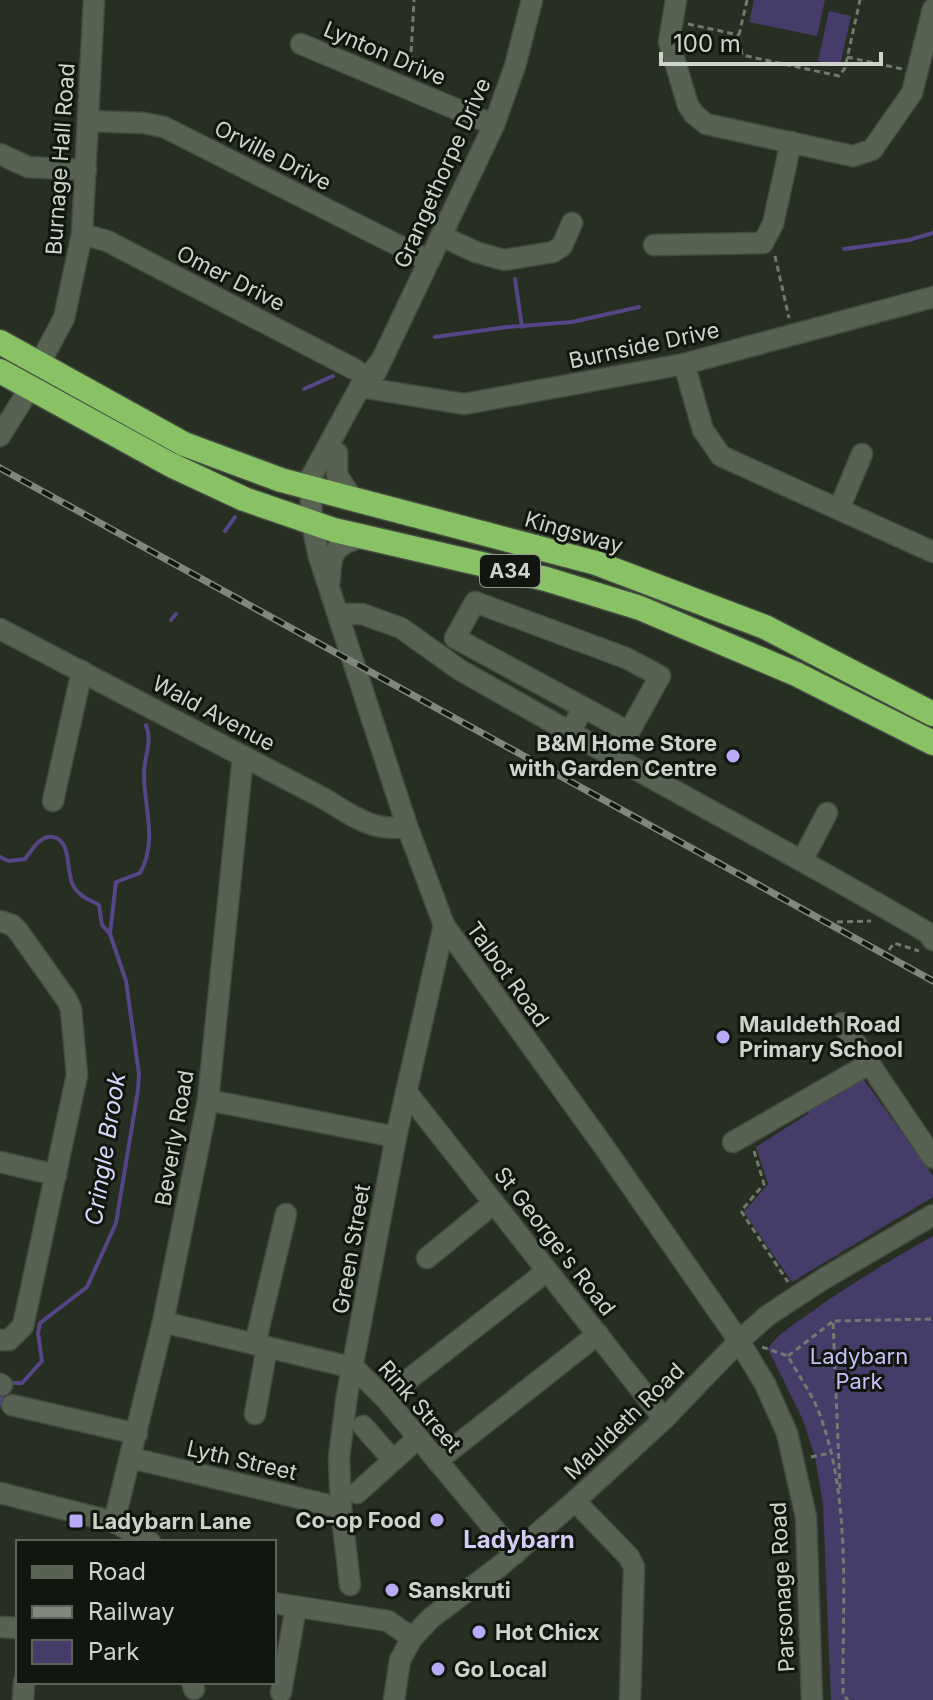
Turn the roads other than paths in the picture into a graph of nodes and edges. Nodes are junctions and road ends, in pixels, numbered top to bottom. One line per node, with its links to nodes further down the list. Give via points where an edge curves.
1 (94, 0): 6 (street, Burnage Hall Road)
2 (532, 0): 7 (street, Grangethorpe Drive)
3 (676, 0): 8 (street, via 669,42 694,114 706,124)
4 (933, 9): 8 (street, via 912,93 872,150 853,156)
5 (301, 44): 7 (street, Lynton Drive)
6 (88, 121): 10 (street, Burnage Hall Road); 15 (street, Orville Drive, via 164,127)
7 (494, 125): 13 (street, Grangethorpe Drive)
8 (791, 142): 14 (street, via 773,224 763,243)
9 (0, 154): 10 (street, via 28,167)
10 (86, 170): 12 (street, Burnage Hall Road)
11 (572, 223): 13 (street, via 562,246 553,252 504,260)
12 (82, 234): 18 (street, Burnage Hall Road, via 67,310); 21 (street, Omer Drive, via 107,241)
13 (441, 236): 15 (street, Grangethorpe Drive)
14 (654, 245)
15 (429, 261): 21 (street, Grangethorpe Drive, via 381,361)
16 (933, 297): 19 (street, Burnside Drive)
17 (0, 342): 18 (highway, Kingsway / A34)
18 (40, 363): 27 (highway, Kingsway / A34, via 232,474)
19 (684, 364): 21 (street, Burnside Drive, via 464,404); 28 (street, via 703,430 721,456)
20 (0, 371): 22 (highway, Kingsway / A34)
21 (361, 382): 24 (street, Grangethorpe Drive); 27 (street, Grangethorpe Drive, via 313,472)
22 (30, 388): 23 (street); 27 (highway, Kingsway / A34, via 203,481)
23 (0, 436)
24 (337, 453): 26 (street, via 337,475); 27 (street, Grangethorpe Drive)
25 (862, 454): 28 (street)
26 (352, 498): 27 (highway, Kingsway / A34); 37 (highway, Kingsway / A34, via 611,569 765,627)
27 (312, 502): 29 (highway, Kingsway / A34); 31 (highway, Kingsway / A34); 32 (street, Talbot Road, via 319,557)
28 (839, 509): 30 (street)
29 (362, 537): 31 (highway, Kingsway / A34); 32 (street, Talbot Road, via 343,543 332,556)
30 (933, 552)
31 (436, 553): 39 (highway, Kingsway / A34, via 640,608 796,674)
32 (331, 589): 33 (street, Talbot Road)
33 (338, 614): 38 (street, via 362,614 401,628 460,670); 43 (street, Talbot Road)
34 (0, 629): 35 (street, Wald Avenue)
35 (82, 671): 40 (street, Wald Avenue); 41 (street)
36 (583, 708): 36 (street, via 455,638 475,602 626,658 660,676 629,732); 38 (street)
37 (933, 714)
38 (570, 732): 44 (street)
39 (933, 743)
40 (243, 756): 43 (street, Wald Avenue, via 368,825); 51 (street, Beverly Road)
41 (53, 801)
42 (827, 813): 44 (street)
43 (407, 826): 46 (street, Talbot Road)
44 (802, 861): 47 (street, via 928,933)
45 (0, 921): 56 (street, via 18,931 71,1009 77,1075)
46 (444, 925): 50 (street, Green Street); 65 (street, Talbot Road)
47 (927, 945)
48 (842, 1023): 49 (street)
49 (869, 1064): 53 (street); 54 (street)
50 (408, 1094): 52 (street, Green Street); 57 (street, St George's Road)
51 (208, 1100): 52 (street); 62 (street, Beverly Road)
52 (396, 1137): 67 (street, Green Street)
53 (741, 1138)
54 (933, 1158)
55 (0, 1162): 56 (street)
56 (56, 1175): 64 (street, via 23,1326 9,1340)
57 (494, 1203): 60 (street); 61 (street, St George's Road)
58 (286, 1214): 66 (street)
59 (933, 1215): 65 (street, Mauldeth Road, via 797,1295 767,1316)
60 (427, 1258)
61 (547, 1271): 63 (street, St George's Road); 68 (street)
62 (163, 1322): 66 (street, Rink Street); 73 (street, Beverly Road)
63 (598, 1334): 71 (street, St George's Road); 77 (street)
64 (0, 1340)
65 (749, 1343): 71 (street, Mauldeth Road); 92 (street, Parsonage Road, via 782,1420 806,1517)
66 (261, 1345): 67 (street, Rink Street); 70 (street)
67 (354, 1368): 68 (street, Rink Street); 81 (street, Green Street, via 339,1457)
68 (385, 1398): 74 (street, Rink Street)
69 (12, 1405): 73 (street)
70 (255, 1414)
71 (664, 1419): 80 (street, Mauldeth Road)
72 (363, 1426): 76 (street)
73 (137, 1434): 75 (street, Beverly Road)
74 (418, 1438): 76 (street); 77 (street, Rink Street)
75 (131, 1458): 81 (street, Lyth Street); 82 (street, Beverly Road)
76 (393, 1460): 79 (street)
77 (437, 1461): 84 (street, Rink Street)
78 (0, 1493): 82 (street)
79 (357, 1493)
80 (575, 1501): 84 (street, Mauldeth Road); 91 (street, via 634,1567)
81 (341, 1508): 85 (street, Green Street)
82 (114, 1522): 83 (street)
83 (146, 1540)
84 (515, 1554): 88 (street, Mauldeth Road)
85 (350, 1585)
86 (276, 1603): 87 (street)
87 (296, 1607): 88 (street, via 388,1621); 89 (street)
88 (412, 1638): 90 (street, Mauldeth Road, via 400,1660)
89 (281, 1692)
90 (394, 1700)
91 (630, 1700)
92 (812, 1700)

